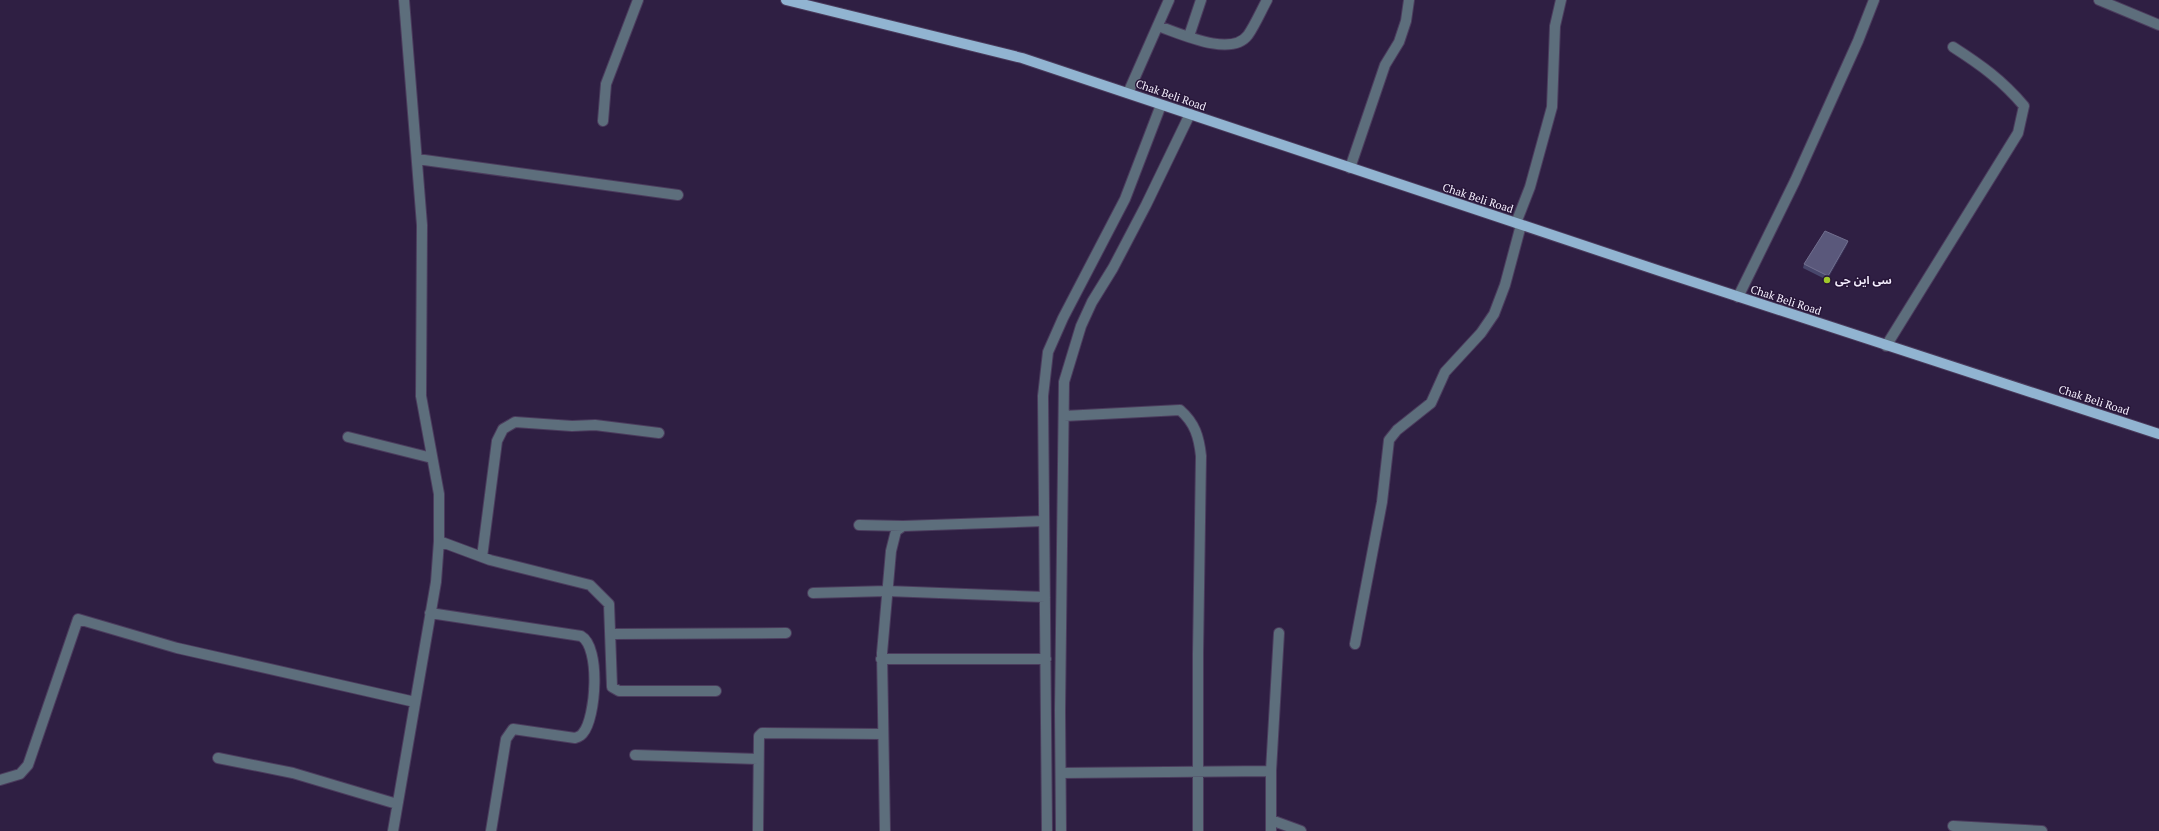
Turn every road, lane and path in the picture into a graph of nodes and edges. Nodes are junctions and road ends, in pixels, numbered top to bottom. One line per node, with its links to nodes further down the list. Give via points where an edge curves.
1 (404, 0): 19 (street)
2 (638, 0): 18 (street, via 606,84)
3 (786, 0): 15 (main road, Chak Beli Road, via 1022,58)
4 (1169, 0): 12 (street)
5 (1202, 0): 13 (street)
6 (1267, 0): 13 (street, via 1247,37 1235,44 1214,44)
7 (1410, 0): 20 (street, via 1399,42 1385,65)
8 (1561, 0): 22 (street, via 1555,26 1552,108)
9 (1874, 0): 23 (street, via 1795,181)
10 (2099, 0): 11 (street)
11 (2159, 25)
12 (1158, 26): 13 (street); 15 (street)
13 (1189, 36)
14 (1953, 48): 24 (street, via 2007,86 2024,106 2023,117 2018,133)
15 (1128, 93): 16 (main road, Chak Beli Road)
16 (1161, 105): 17 (main road, Chak Beli Road); 30 (street, via 1125,198 1048,352 1042,396)
17 (1190, 114): 20 (main road, Chak Beli Road); 25 (street, via 1146,205 1092,302 1064,382)
18 (603, 121)
19 (416, 159): 21 (street); 29 (street, via 422,225 421,396)
20 (1350, 168): 22 (main road, Chak Beli Road)
21 (678, 195)
22 (1518, 224): 23 (main road, Chak Beli Road); 42 (street, via 1505,285 1494,314 1481,333 1445,372 1431,403 1397,430 1389,440 1382,502)
23 (1738, 297): 24 (main road, Chak Beli Road)
24 (1886, 346): 27 (main road, Chak Beli Road)
25 (1064, 416): 51 (street, via 1180,410 1190,418 1199,437 1201,456); 53 (street)
26 (659, 433): 34 (street, via 595,425 515,422 503,429 498,441)
27 (2159, 434)
28 (348, 437): 29 (street)
29 (432, 458): 33 (street, via 439,494)
30 (1044, 521): 32 (street); 37 (street)
31 (859, 525): 32 (street)
32 (902, 526): 35 (street, via 896,531 891,551)
33 (439, 541): 34 (street); 38 (street, via 436,582)
34 (482, 557): 41 (street, via 590,585 609,604)
35 (887, 591): 36 (street); 37 (street); 43 (street)
36 (813, 593)
37 (1045, 597): 44 (street)
38 (430, 613): 46 (street); 59 (street, via 581,636 588,643 593,657 596,674 588,722 583,734 568,738 513,729 506,739)
39 (786, 633): 41 (street)
40 (1279, 633): 52 (street)
41 (611, 634): 45 (street, via 612,687 620,691)
42 (1355, 644)
43 (882, 659): 44 (street); 47 (street)
44 (1046, 659): 62 (street)
45 (716, 691)
46 (415, 702): 54 (street, via 177,648 78,619 28,765 20,774); 55 (street)
47 (883, 734): 50 (street, via 762,734 759,736); 61 (street)
48 (635, 755): 50 (street)
49 (218, 758): 55 (street, via 293,773)
50 (758, 759): 60 (street)
51 (1198, 771): 52 (street); 53 (street); 64 (street)
52 (1271, 771): 56 (street)
53 (1060, 773): 63 (street)
54 (0, 780)
55 (397, 804): 58 (street)
56 (1271, 820): 65 (street); 66 (street)
57 (1953, 826): 67 (street)
58 (393, 831)
59 (491, 831)
60 (758, 831)
61 (885, 831)
62 (1047, 831)
63 (1061, 831)
64 (1198, 831)
65 (1271, 831)
66 (1301, 831)
67 (2042, 831)

